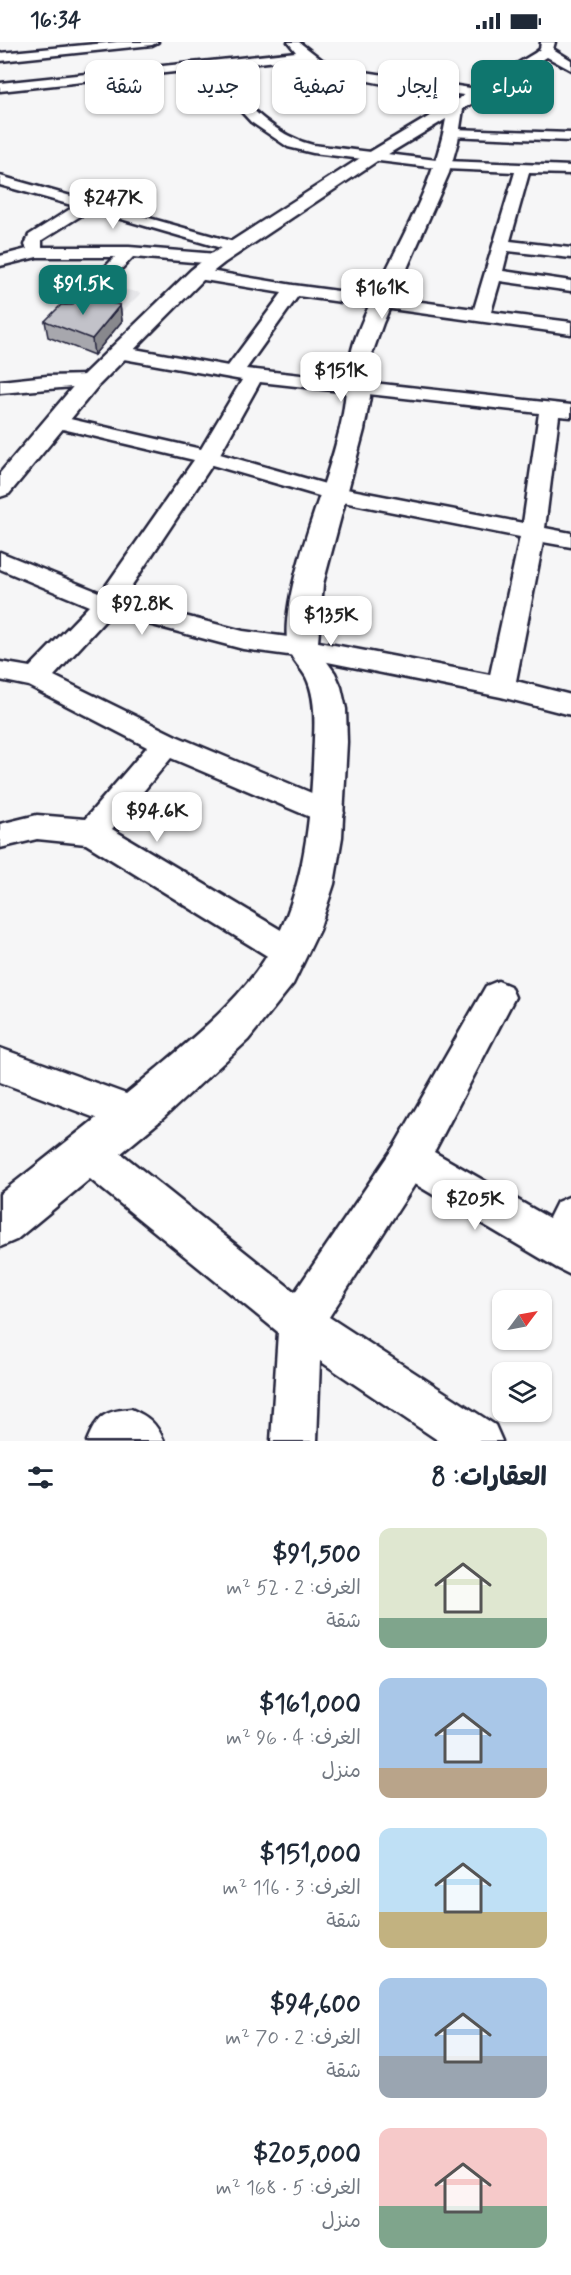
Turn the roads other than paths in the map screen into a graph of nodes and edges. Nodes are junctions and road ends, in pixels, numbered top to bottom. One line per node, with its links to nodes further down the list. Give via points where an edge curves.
1 (152, 42): 5 (street)
2 (292, 42): 4 (street)
3 (547, 46): 7 (street); 10 (street, via 540,56)
4 (306, 54): 6 (street); 10 (street, via 324,65)
5 (0, 57)
6 (256, 60)
7 (571, 66)
8 (176, 69): 9 (street)
9 (0, 87)
10 (462, 112): 12 (street); 13 (street); 14 (street)
11 (252, 114): 13 (street, via 292,144)
12 (571, 137)
13 (374, 156): 14 (street); 20 (street)
14 (445, 165): 15 (street); 30 (street)
15 (523, 169): 16 (street); 19 (street)
16 (571, 170)
17 (3, 184): 18 (street)
18 (86, 206): 20 (street); 21 (street, via 35,238)
19 (500, 245): 23 (street); 27 (street)
20 (235, 247): 24 (street)
21 (37, 252): 22 (street); 25 (street)
22 (129, 252): 24 (street); 31 (street)
23 (571, 253)
24 (217, 259): 26 (street)
25 (0, 261)
26 (198, 274): 29 (street); 34 (street)
27 (495, 275): 28 (street); 32 (street)
28 (571, 286)
29 (293, 290): 30 (street); 35 (street)
30 (381, 302): 32 (street); 37 (street, via 361,355)
31 (67, 315)
32 (481, 316): 33 (street)
33 (571, 328)
34 (118, 352): 35 (street); 36 (street)
35 (244, 374): 37 (street); 41 (street)
36 (90, 381): 38 (street); 40 (street)
37 (359, 386): 39 (street); 43 (street, via 352,429)
38 (0, 387)
39 (561, 410): 44 (street)
40 (57, 422): 41 (street); 42 (street)
41 (207, 457): 43 (street); 47 (street)
42 (0, 489)
43 (333, 493): 44 (street); 48 (street, via 311,570)
44 (533, 533): 45 (street); 51 (street)
45 (571, 540)
46 (0, 560): 47 (street)
47 (106, 604): 48 (street, via 243,640); 50 (street)
48 (303, 648): 51 (street); 54 (street, via 320,673 332,714)
49 (0, 671): 50 (street)
50 (36, 678): 53 (street)
51 (501, 687): 52 (street)
52 (571, 705)
53 (166, 744): 54 (street); 55 (street)
54 (329, 813): 57 (street, via 316,888)
55 (92, 832): 56 (street, via 37,827); 57 (street)
56 (0, 836)
57 (289, 952): 60 (street, via 269,984 215,1046)
58 (498, 997): 62 (street)
59 (0, 1065): 60 (street)
60 (135, 1115): 61 (street)
61 (88, 1152): 63 (street); 65 (street)
62 (408, 1159): 64 (street); 65 (street)
63 (0, 1224)
64 (566, 1238)
65 (300, 1323): 68 (street); 69 (street)
66 (110, 1441): 67 (street, via 116,1433 131,1432)
67 (141, 1441)
68 (294, 1441)
69 (479, 1441)

